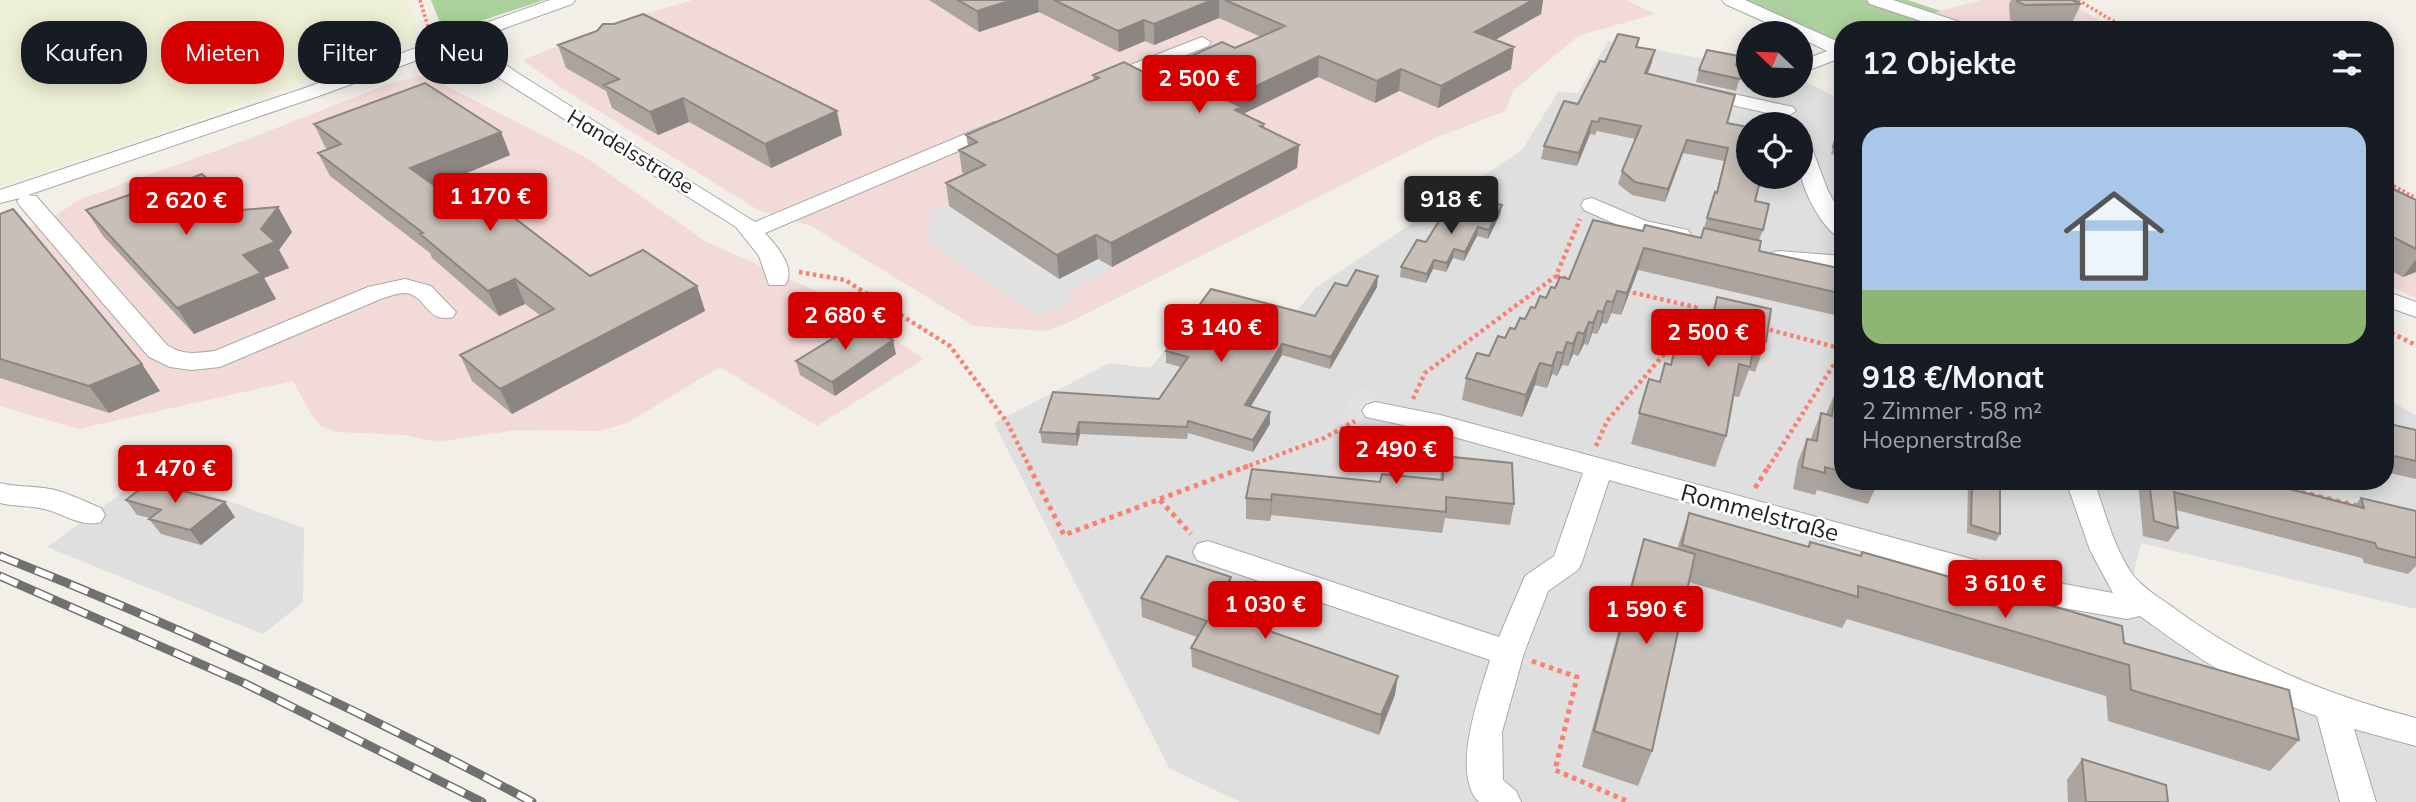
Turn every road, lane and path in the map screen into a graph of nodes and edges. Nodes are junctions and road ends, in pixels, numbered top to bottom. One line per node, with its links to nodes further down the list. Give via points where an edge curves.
1 (420, 0): 6 (path)
2 (566, 0): 7 (street)
3 (1731, 0): 11 (street)
4 (1876, 0): 8 (street)
5 (2078, 0): 9 (path)
6 (426, 21)
7 (508, 21)
8 (1939, 21)
9 (2113, 21)
10 (1202, 42): 18 (street)
11 (1834, 47)
12 (1834, 54): 15 (street)
13 (415, 55): 23 (street)
14 (415, 61): 25 (street, via 318,100)
15 (1813, 62)
16 (508, 75): 29 (street, Handelsstraße, via 731,212)
17 (1683, 88): 19 (street)
18 (1087, 89)
19 (1771, 112)
20 (1025, 116): 29 (street)
21 (1813, 178): 28 (street)
22 (2394, 186): 24 (path)
23 (0, 197)
24 (2416, 198)
25 (28, 201): 27 (street); 39 (street, via 158,351 170,359 220,359 376,292 405,286 423,291)
26 (1592, 205): 30 (street, via 1639,226); 34 (path, via 1579,220)
27 (0, 210)
28 (1834, 223)
29 (751, 230): 33 (street, Handelsstraße)
30 (1702, 240)
31 (1753, 252): 32 (street, via 1792,261)
32 (1834, 263)
33 (777, 273): 53 (path, via 845,280 950,346 1007,422 1064,535)
34 (1556, 276): 35 (path); 48 (path, via 1425,373)
35 (1581, 282)
36 (1619, 290): 40 (path, via 1695,307)
37 (2394, 301): 38 (street)
38 (2416, 310)
39 (444, 312)
40 (1700, 312): 41 (path); 49 (path, via 1607,421)
41 (1726, 318)
42 (1752, 325): 45 (path)
43 (2394, 334): 44 (path)
44 (2416, 345)
45 (1834, 347)
46 (1834, 363): 54 (path)
47 (1375, 411): 48 (street, Rommelstraße); 53 (path, via 1324,438)
48 (1404, 417): 49 (street, Rommelstraße)
49 (1594, 466): 54 (street, Rommelstraße); 58 (street, via 1567,562)
50 (2084, 490): 59 (street, via 2124,584)
51 (2292, 490): 55 (path)
52 (0, 493): 56 (street, via 44,498)
53 (1160, 500): 57 (path)
54 (1743, 506): 59 (street, Rommelstraße, via 2064,597 2127,607)
55 (2363, 507)
56 (91, 515)
57 (1208, 552): 60 (street)
58 (1536, 584): 60 (street)
59 (2146, 603): 61 (street, via 2236,668)
60 (1508, 653): 63 (street, via 1485,732 1486,786); 64 (path, via 1577,677 1555,770)
61 (2332, 709): 62 (street); 65 (street)
62 (2416, 732)
63 (1503, 802)
64 (1629, 802)
65 (2358, 802)

